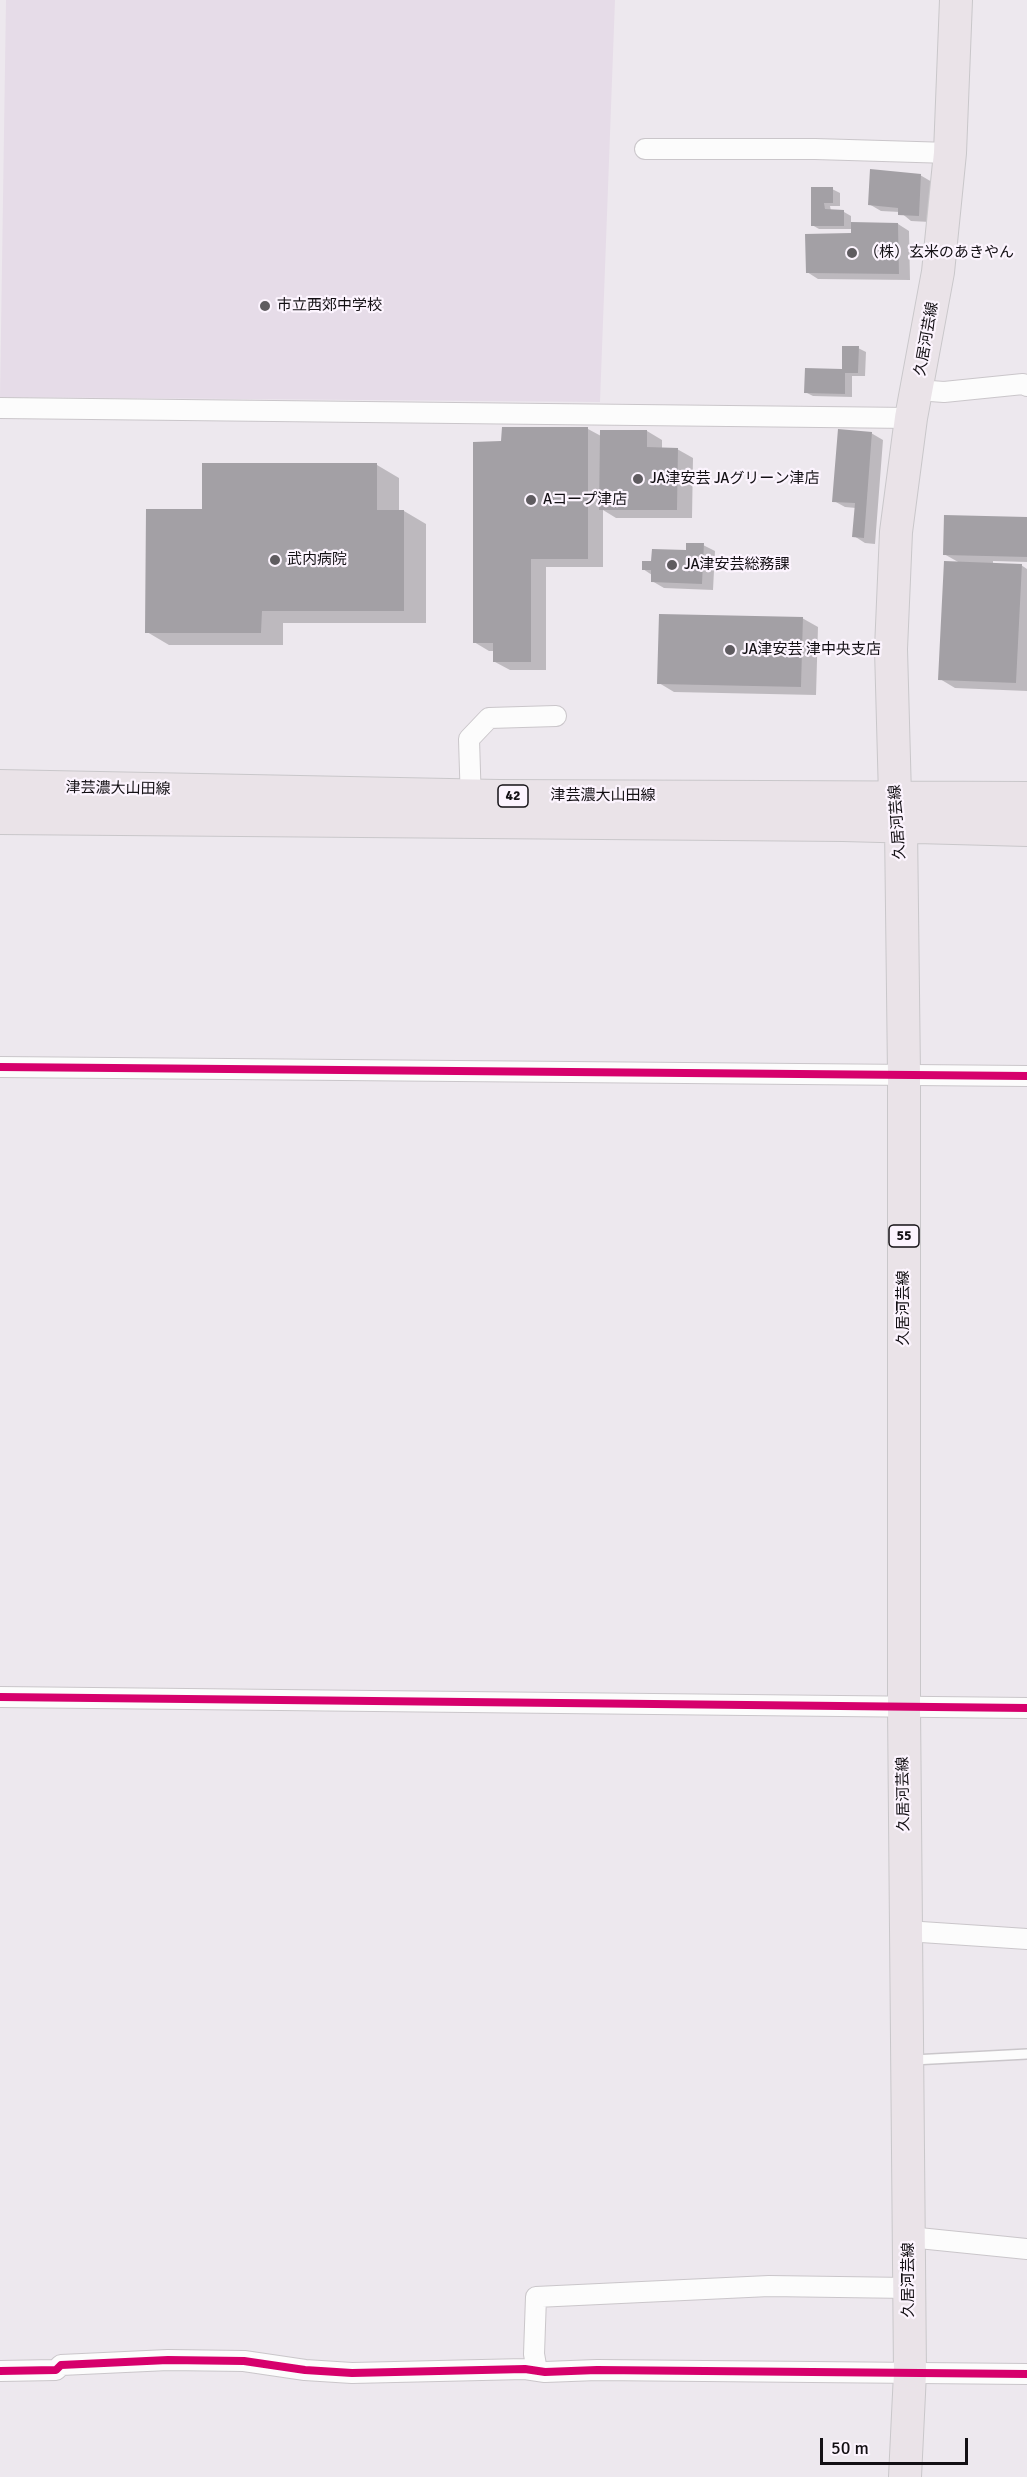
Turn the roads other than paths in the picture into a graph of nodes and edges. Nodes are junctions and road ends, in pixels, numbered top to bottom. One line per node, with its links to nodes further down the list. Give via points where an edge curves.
1 (956, 0): 3 (main road, 久居河芸線 / 55)
2 (645, 148): 3 (street)
3 (950, 153): 5 (main road, 久居河芸線 / 55, via 938,272)
4 (1027, 386): 5 (street, via 944,392)
5 (914, 404): 6 (street); 9 (main road, 久居河芸線 / 55, via 892,589)
6 (0, 408)
7 (556, 716): 11 (street, via 489,718 469,740)
8 (0, 786): 11 (main road, 津芸濃大山田線 / 42)
9 (895, 796): 10 (main road, 津芸濃大山田線 / 42); 11 (main road, 津芸濃大山田線 / 42); 13 (main road, 久居河芸線 / 55)
10 (1027, 798)
11 (471, 809): 12 (main road, 津芸濃大山田線 / 42); 13 (main road, 津芸濃大山田線 / 42)
12 (0, 818)
13 (901, 826): 14 (main road, 津芸濃大山田線 / 42); 16 (main road, 久居河芸線 / 55)
14 (1027, 830)
15 (0, 1067): 16 (street)
16 (904, 1075): 17 (street); 19 (main road, 久居河芸線 / 55)
17 (1027, 1076)
18 (0, 1697): 19 (street)
19 (904, 1707): 20 (street); 21 (main road, 久居河芸線 / 55)
20 (1027, 1708)
21 (906, 1931): 22 (street); 24 (main road, 久居河芸線 / 55)
22 (1027, 1939)
23 (1027, 2054): 24 (lane)
24 (907, 2060): 25 (main road, 久居河芸線 / 55)
25 (909, 2237): 26 (street); 27 (main road, 久居河芸線 / 55)
26 (1027, 2249)
27 (909, 2288): 29 (street, via 769,2286 536,2297); 30 (main road, 久居河芸線 / 55)
28 (0, 2371): 29 (street, via 190,2360 244,2361 352,2373)
29 (537, 2371): 30 (street)
30 (910, 2373): 31 (street); 32 (main road, 久居河芸線 / 55)
31 (1027, 2374)
32 (905, 2477)

